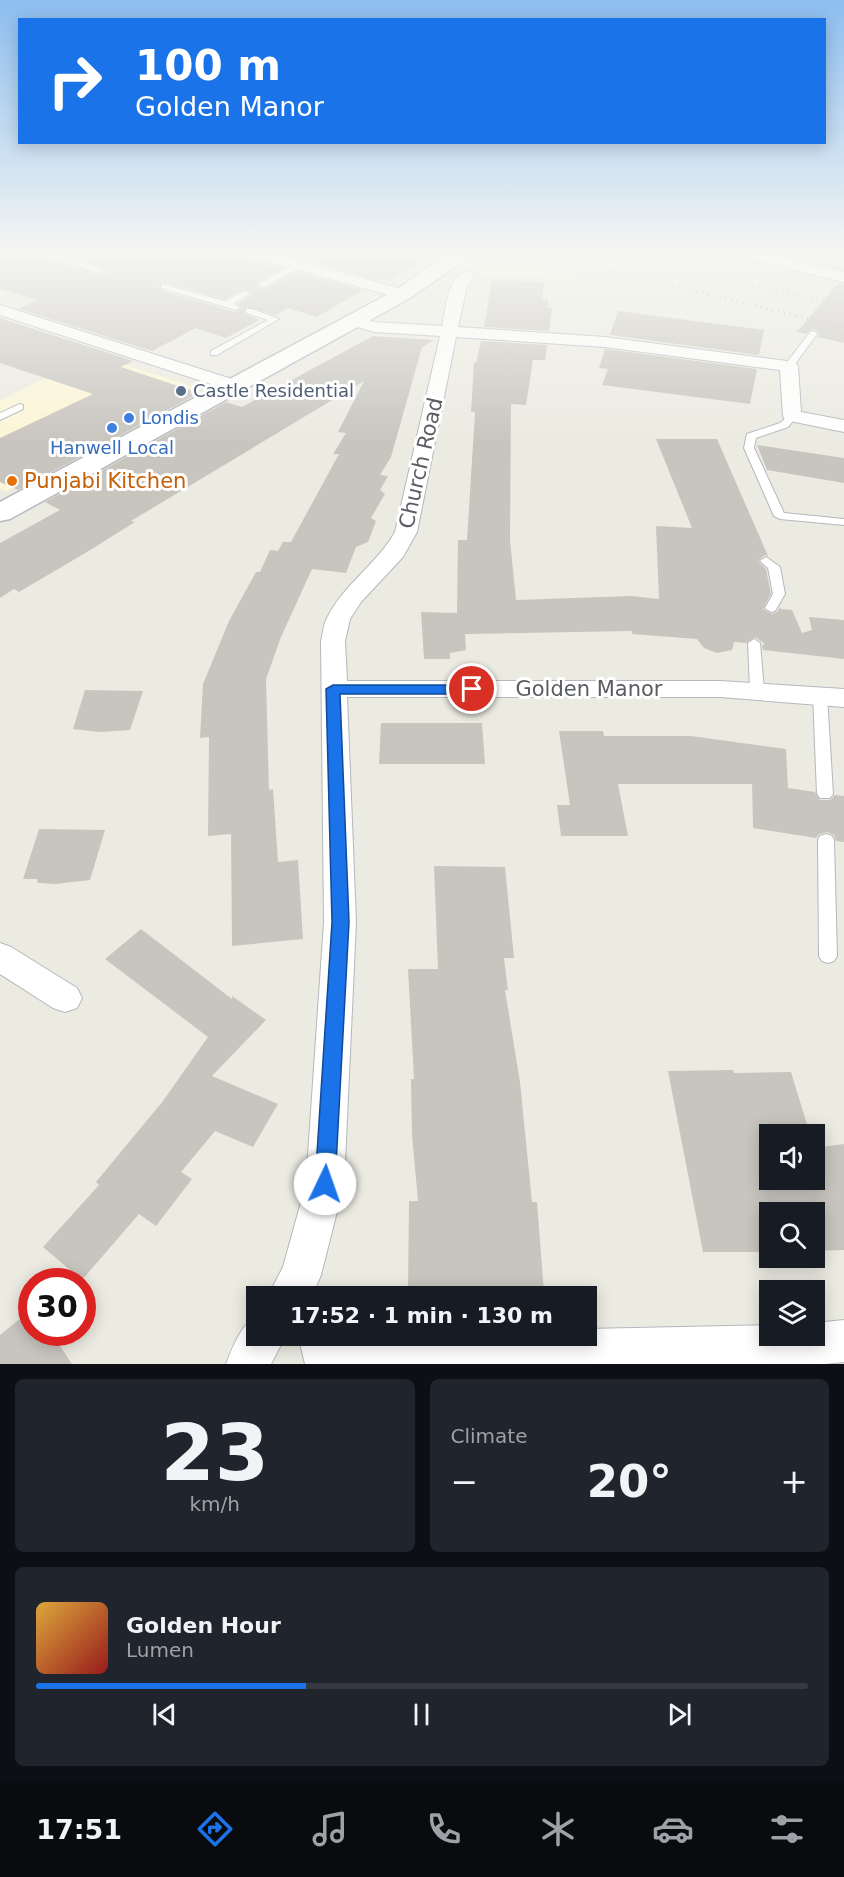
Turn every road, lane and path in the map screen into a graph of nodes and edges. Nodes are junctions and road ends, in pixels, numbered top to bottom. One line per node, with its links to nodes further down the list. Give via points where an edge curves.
1 (17, 316): 10 (street)
2 (264, 316): 8 (lane, via 275,319)
3 (362, 316): 5 (street, Church Road)
4 (453, 316): 6 (street, Church Road)
5 (352, 321): 6 (street, via 375,327); 10 (street, Church Road)
6 (450, 331): 9 (street, via 605,342); 20 (street, Church Road, via 406,531 395,552 338,619 333,641)
7 (814, 333): 9 (lane)
8 (214, 353)
9 (789, 366): 12 (street)
10 (235, 386): 15 (street, Church Road)
11 (20, 407): 13 (lane)
12 (792, 416): 14 (street); 16 (lane, via 784,425 751,436 749,448 780,516)
13 (0, 417)
14 (844, 426)
15 (2, 511)
16 (844, 522)
17 (766, 561): 18 (lane, via 774,567 779,594)
18 (771, 608)
19 (754, 643): 21 (lane)
20 (333, 689): 21 (street, Golden Manor); 28 (street, Church Road, via 340,922 325,1184)
21 (757, 690): 22 (street, Golden Manor)
22 (832, 697): 23 (lane)
23 (825, 794)
24 (826, 840): 25 (lane)
25 (828, 956)
26 (0, 957): 27 (street)
27 (65, 998)
28 (300, 1286)
29 (844, 1341): 31 (street, via 793,1346)
30 (258, 1346): 32 (street)
31 (324, 1353)
32 (247, 1364)

